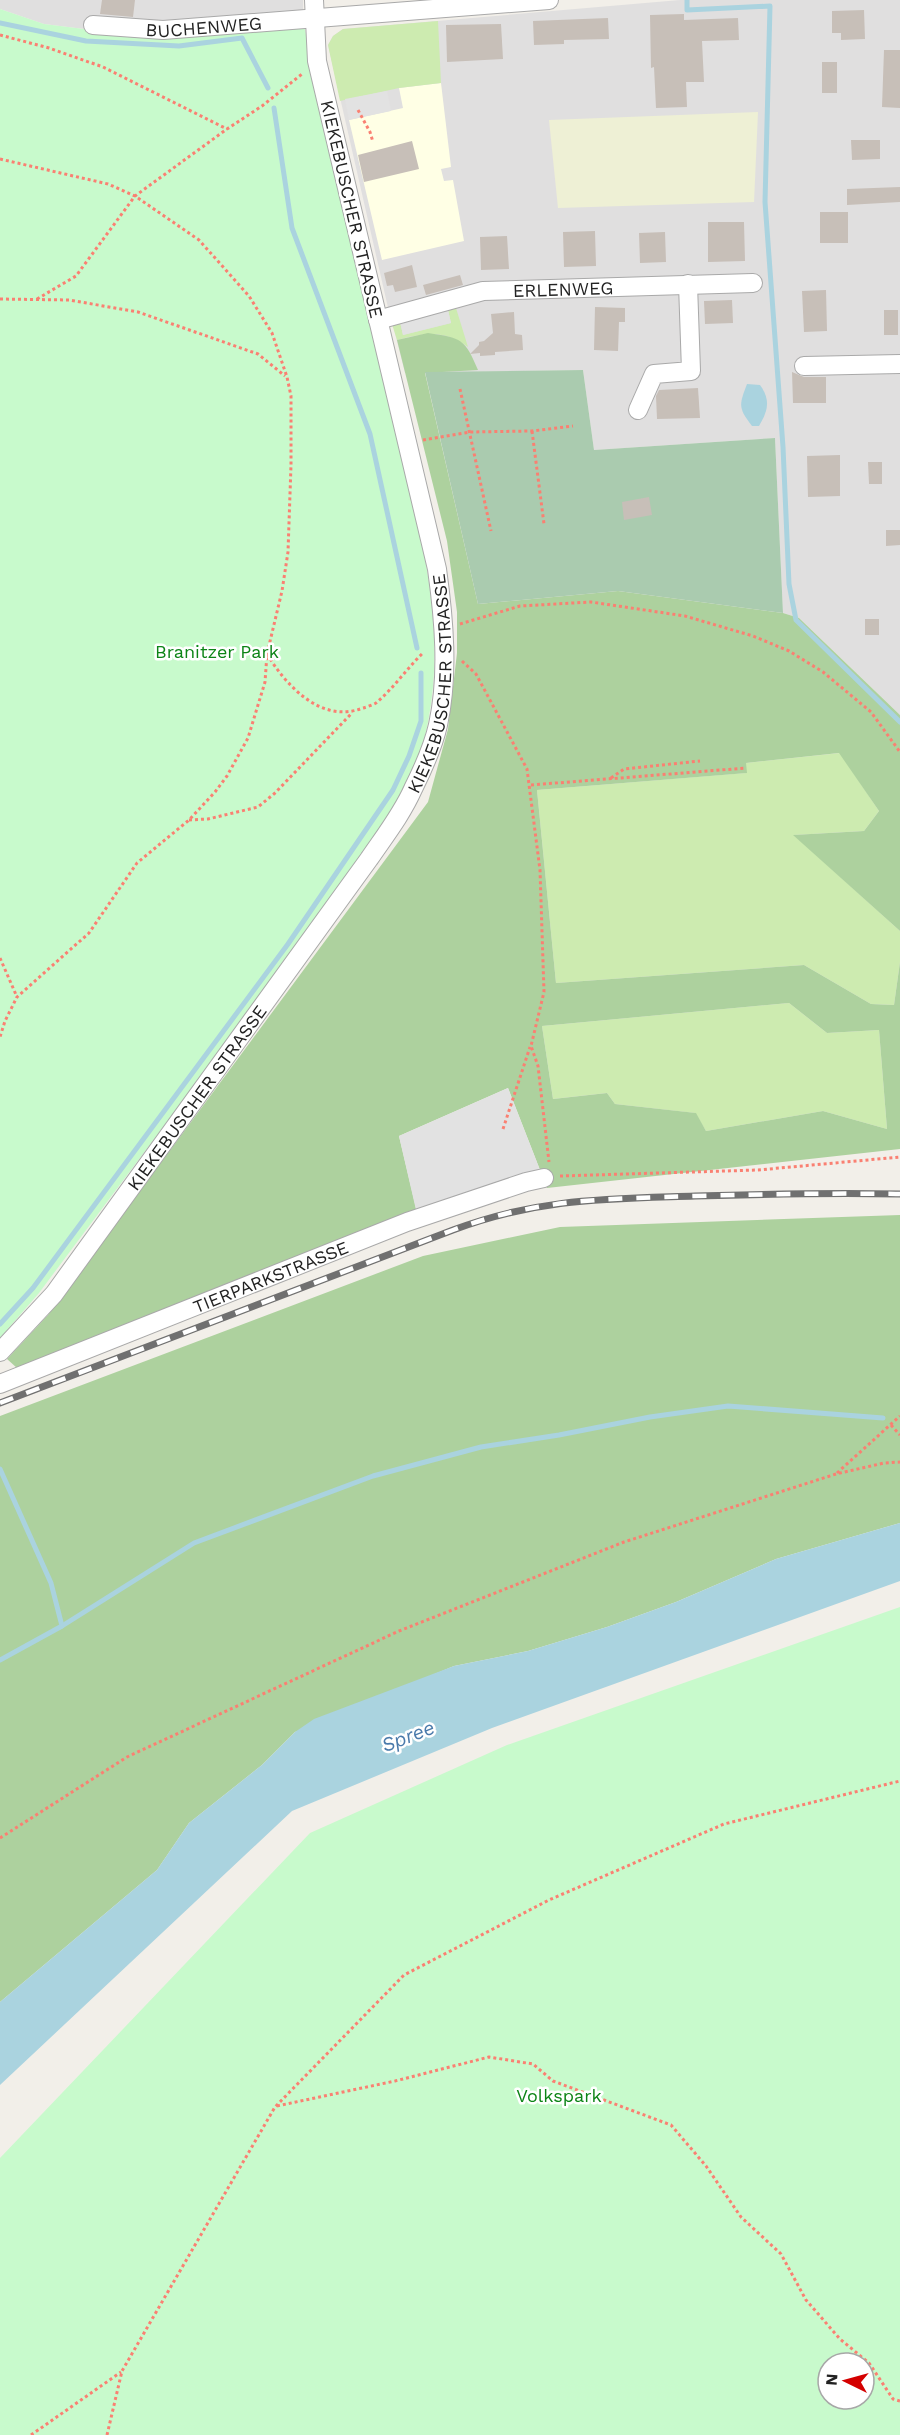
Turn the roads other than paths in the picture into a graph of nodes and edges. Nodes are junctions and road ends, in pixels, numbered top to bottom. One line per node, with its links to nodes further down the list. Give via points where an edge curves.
1 (549, 0): 2 (street)
2 (475, 3): 3 (street)
3 (315, 9): 4 (street, BUCHENWEG, via 163,30); 7 (street, KIEKEBUSCHER STRASSE, via 317,61)
4 (93, 25)
5 (753, 283): 6 (street, ERLENWEG)
6 (688, 284): 7 (street, ERLENWEG, via 483,291); 10 (street, via 691,371 654,374)
7 (378, 320): 12 (street, KIEKEBUSCHER STRASSE, via 431,539 441,598 443,689 438,726 427,759 412,792 369,860 54,1294)
8 (900, 364): 9 (street)
9 (804, 366)
10 (638, 410)
11 (544, 1178): 13 (street, TIERPARKSTRASSE, via 407,1222)
12 (0, 1352)
13 (0, 1384)

